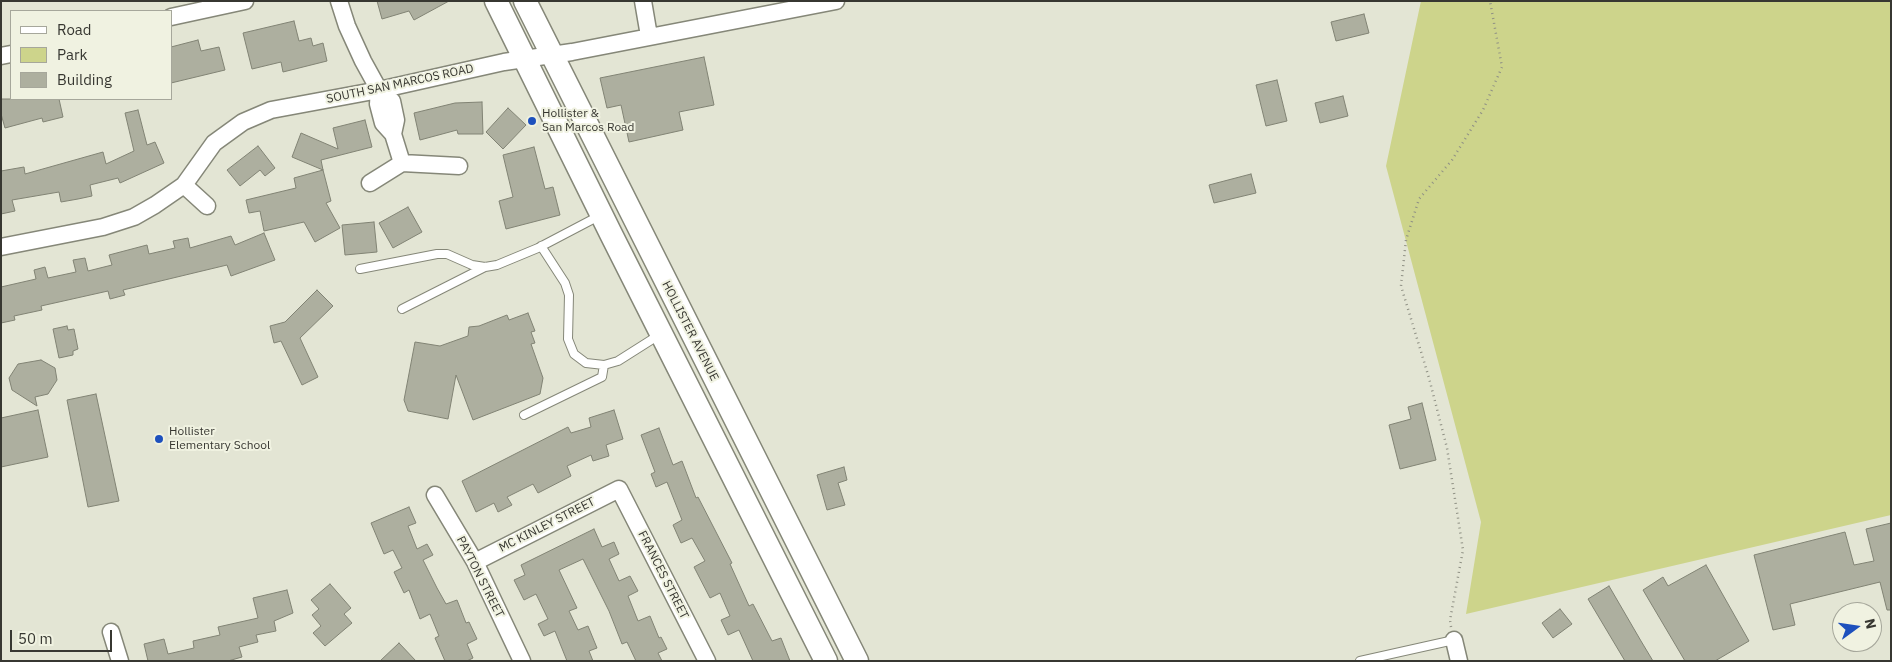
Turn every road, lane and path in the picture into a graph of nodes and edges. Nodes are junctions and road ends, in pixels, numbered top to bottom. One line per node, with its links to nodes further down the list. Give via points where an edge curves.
1 (245, 1): 8 (street)
2 (339, 1): 12 (street, via 346,26)
3 (496, 1): 11 (main road)
4 (525, 1): 10 (main road, HOLLISTER AVENUE)
5 (643, 1): 9 (street)
6 (836, 1): 9 (street, SOUTH SAN MARCOS ROAD)
7 (1490, 1): 31 (path, via 1502,67 1483,110 1458,152 1419,199 1406,240 1401,286 1447,448 1463,550 1450,620)
8 (172, 17)
9 (649, 36): 10 (street, SOUTH SAN MARCOS ROAD)
10 (551, 54): 11 (street, SOUTH SAN MARCOS ROAD); 37 (main road, HOLLISTER AVENUE)
11 (525, 58): 12 (street, SOUTH SAN MARCOS ROAD); 18 (main road)
12 (379, 90): 13 (street, via 378,104 383,123 393,134); 16 (street, SOUTH SAN MARCOS ROAD, via 270,110 243,122 214,143)
13 (402, 163): 14 (street); 15 (street)
14 (459, 166)
15 (370, 184)
16 (184, 185): 17 (street); 20 (street, SOUTH SAN MARCOS ROAD, via 134,217)
17 (207, 206)
18 (601, 215): 19 (lane); 24 (main road)
19 (541, 246): 21 (lane, via 514,259); 25 (lane, via 569,295 568,339 574,354 586,363)
20 (1, 247)
21 (485, 267): 22 (lane, via 461,262 447,254 437,254); 23 (lane)
22 (360, 269)
23 (402, 309)
24 (661, 334): 25 (lane, via 618,361); 36 (main road)
25 (604, 365): 26 (lane, via 602,377)
26 (524, 415)
27 (619, 489): 29 (street, MC KINLEY STREET); 35 (street, FRANCES STREET)
28 (435, 495): 29 (street, PAYTON STREET)
29 (475, 562): 34 (street, PAYTON STREET)
30 (111, 632): 33 (street)
31 (1454, 640): 32 (lane); 39 (street)
32 (1378, 659): 38 (lane)
33 (120, 661)
34 (522, 661)
35 (707, 661)
36 (826, 661)
37 (856, 661)
38 (1360, 661)
39 (1459, 661)

